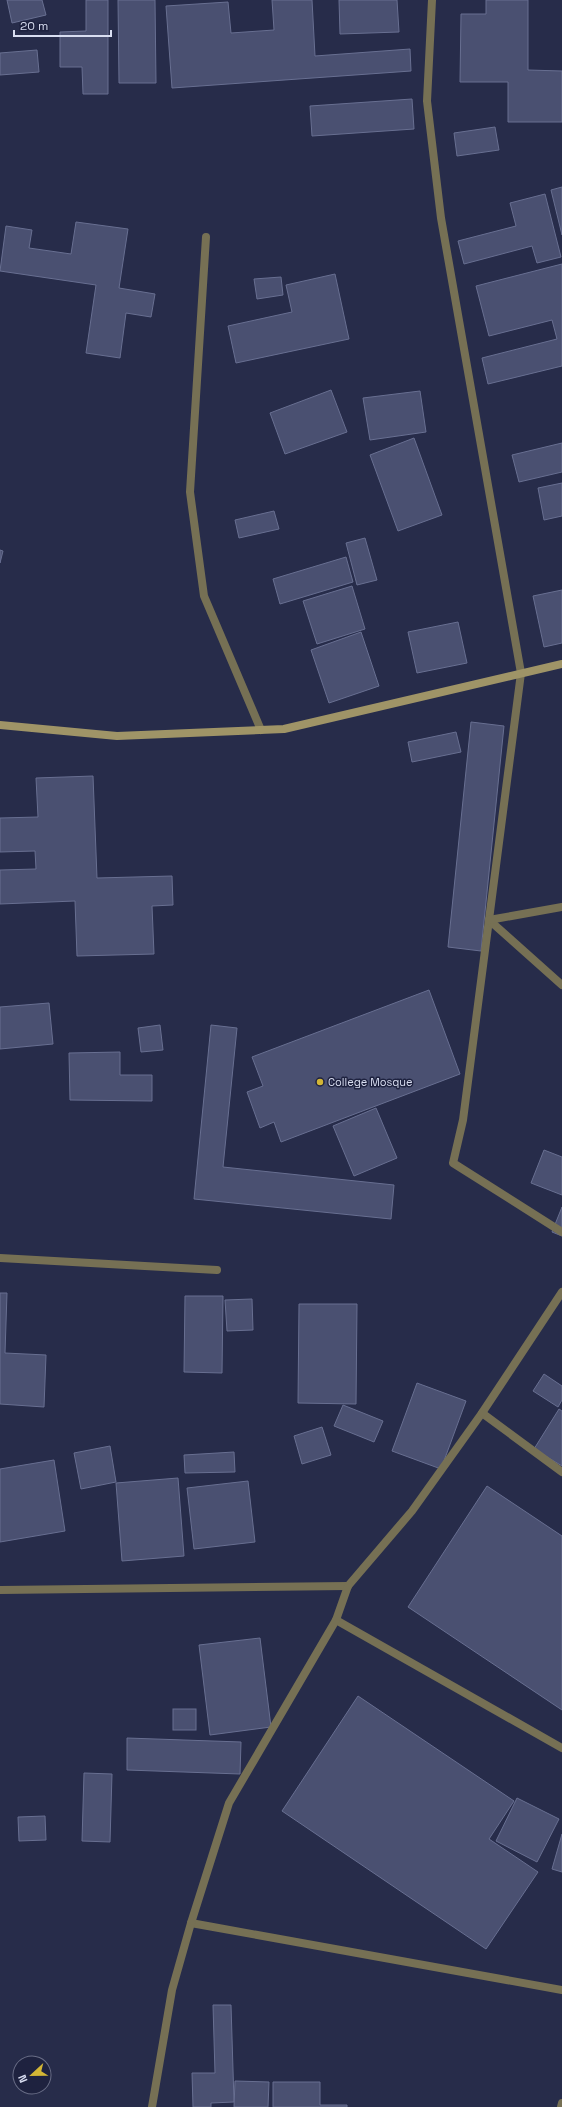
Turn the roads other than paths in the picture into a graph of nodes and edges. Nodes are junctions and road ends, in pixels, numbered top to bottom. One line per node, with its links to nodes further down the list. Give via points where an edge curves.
1 (432, 0): 4 (street, via 427,101 441,218)
2 (206, 237): 6 (street, via 190,492 204,596)
3 (562, 664): 4 (street)
4 (521, 673): 6 (street, via 284,729); 8 (street)
5 (0, 725): 6 (street, via 117,736)
6 (261, 730)
7 (562, 907): 8 (street)
8 (489, 920): 9 (street); 10 (street, via 463,1120 453,1163)
9 (562, 984)
10 (562, 1232)
11 (0, 1258): 12 (street)
12 (217, 1270)
13 (562, 1292): 14 (street)
14 (482, 1413): 15 (street); 16 (street, via 412,1511)
15 (562, 1472)
16 (348, 1586): 17 (street); 18 (street)
17 (0, 1590)
18 (336, 1620): 19 (street); 20 (street, via 229,1803)
19 (562, 1748)
20 (191, 1922): 21 (street); 23 (street, via 172,1990)
21 (562, 1990)
22 (562, 2103): 24 (street)
23 (152, 2107)
24 (561, 2107)

